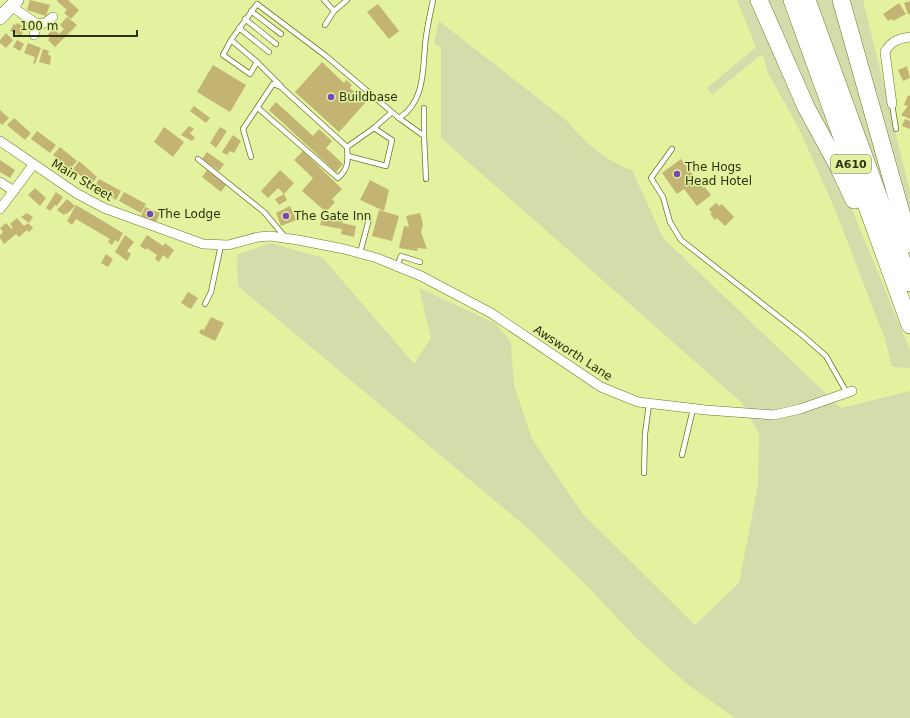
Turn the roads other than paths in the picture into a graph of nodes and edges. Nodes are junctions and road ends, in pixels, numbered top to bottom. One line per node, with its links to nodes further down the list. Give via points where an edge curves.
1 (324, 0): 10 (lane)
2 (347, 0): 10 (lane)
3 (433, 0): 30 (lane, via 425,45 423,81 415,101 406,114)
4 (759, 0): 54 (highway, via 806,107 837,164 876,254)
5 (792, 0): 16 (highway, A610)
6 (807, 0): 16 (highway, A610)
7 (841, 0): 47 (highway)
8 (14, 3): 12 (street); 14 (street)
9 (251, 11): 13 (lane); 18 (lane); 29 (lane, via 257,4 326,56)
10 (334, 11): 15 (lane)
11 (53, 17): 14 (street, via 45,23)
12 (0, 18)
13 (245, 20): 17 (lane); 22 (lane)
14 (37, 24): 19 (street)
15 (325, 24)
16 (808, 24): 53 (highway, A610); 54 (highway, A610)
17 (239, 28): 21 (lane); 23 (lane)
18 (281, 34)
19 (34, 35)
20 (910, 37): 26 (street, via 896,39 884,52)
21 (231, 40): 24 (lane); 24 (lane, via 223,55 250,74)
22 (276, 44)
23 (269, 52)
24 (257, 62): 25 (lane)
25 (281, 87): 27 (lane, via 274,84); 35 (lane)
26 (892, 104): 32 (lane)
27 (258, 108): 37 (lane, via 338,178 349,163); 38 (lane, via 243,129)
28 (424, 108): 33 (lane)
29 (391, 113): 30 (lane); 31 (lane)
30 (399, 118): 33 (lane)
31 (374, 128): 35 (lane); 37 (lane, via 392,140 386,166)
32 (896, 129)
33 (424, 136): 41 (lane)
34 (0, 142): 40 (street, Main Street)
35 (347, 147): 37 (lane)
36 (672, 149): 57 (lane, via 651,178 663,197 670,222 681,240 826,356)
37 (348, 156)
38 (251, 157)
39 (198, 159): 46 (lane, via 264,212)
40 (34, 164): 43 (street); 48 (street, Main Street, via 104,208 203,244)
41 (426, 179)
42 (0, 182): 43 (street)
43 (14, 191): 44 (street)
44 (0, 209)
45 (370, 219): 50 (lane)
46 (286, 238): 48 (street, Main Street, via 258,237); 49 (street, Main Street)
47 (910, 244)
48 (221, 245): 55 (lane, via 211,292)
49 (344, 249): 50 (street, Awsworth Lane)
50 (360, 253): 52 (street, Awsworth Lane)
51 (420, 262): 52 (lane, via 401,256)
52 (397, 266): 58 (street, Awsworth Lane, via 491,313 601,387 625,398)
53 (910, 283)
54 (902, 301): 56 (highway, A610)
55 (205, 304)
56 (910, 325)
57 (850, 392): 59 (street, Awsworth Lane, via 800,410 774,415)
58 (649, 404): 59 (street, Awsworth Lane); 61 (lane)
59 (693, 409): 60 (lane)
60 (682, 455)
61 (644, 473)

